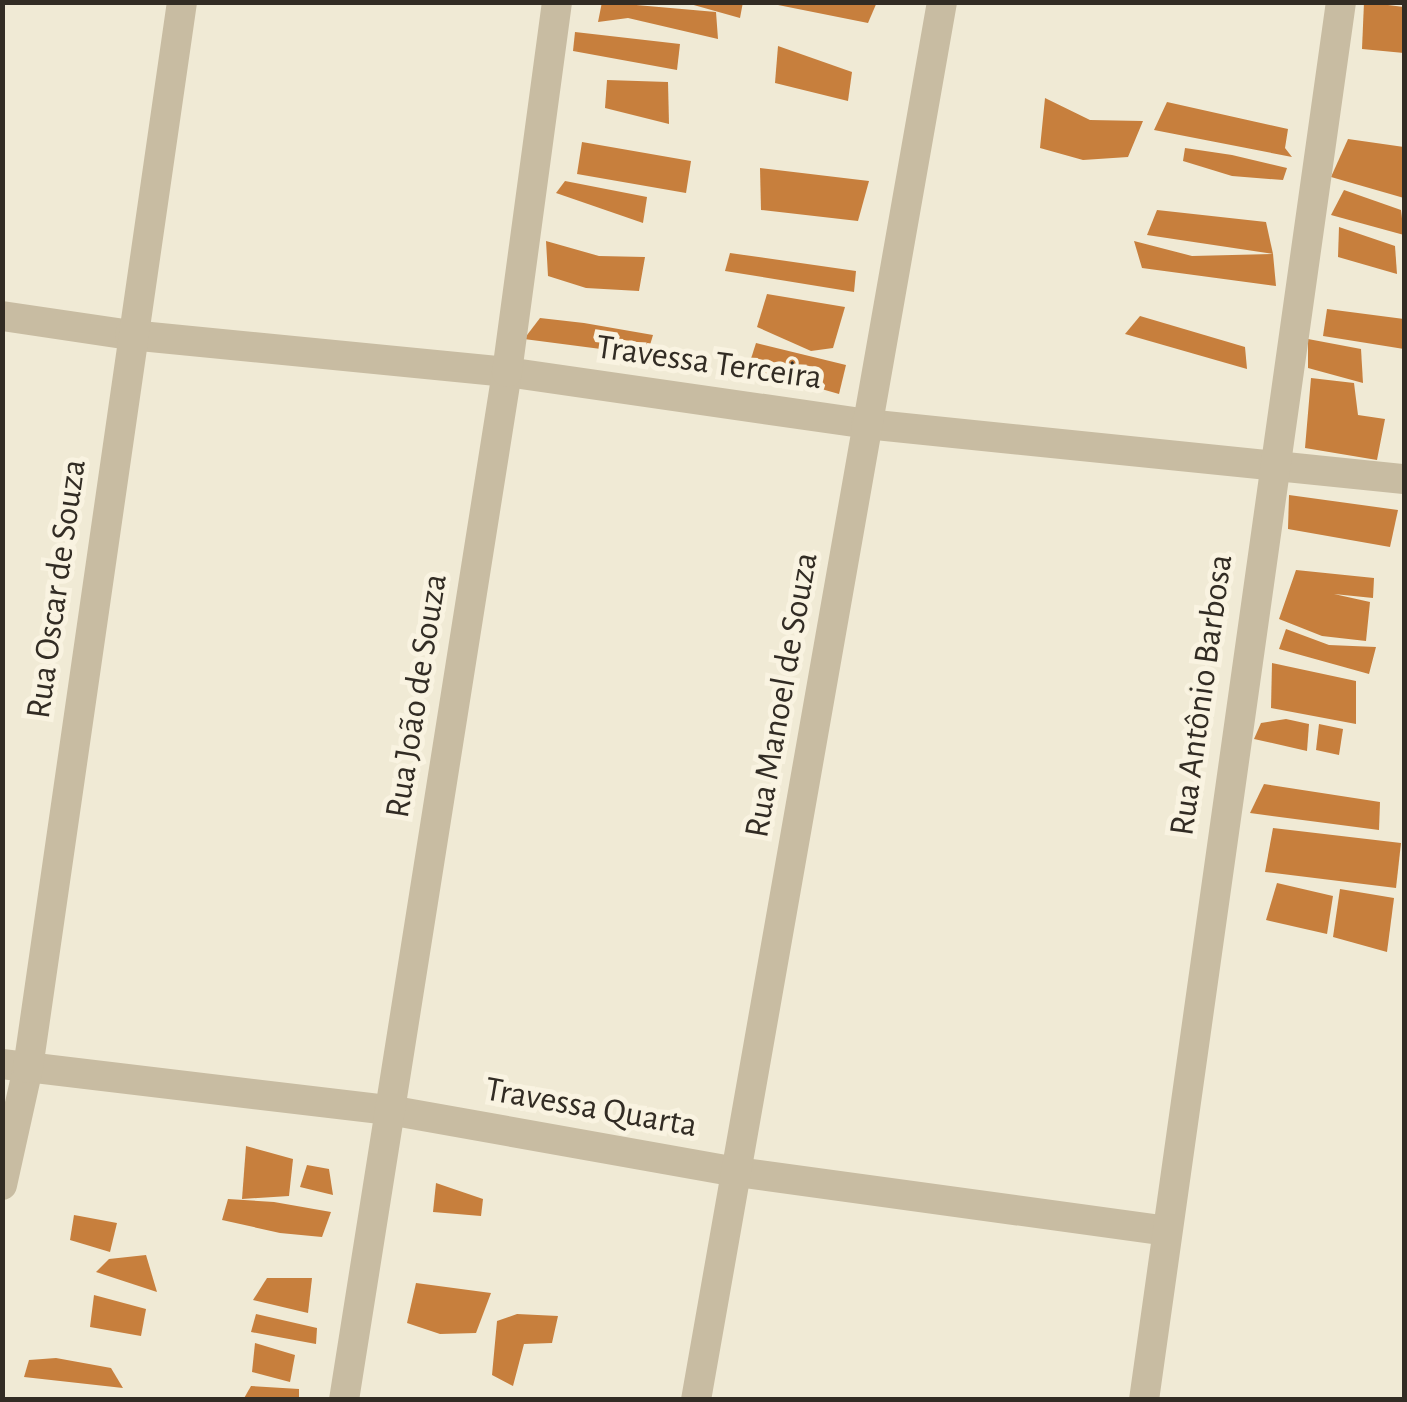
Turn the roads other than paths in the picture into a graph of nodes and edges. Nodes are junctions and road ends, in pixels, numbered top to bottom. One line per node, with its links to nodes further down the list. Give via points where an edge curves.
1 (182, 2): 6 (street, Rua Oscar de Souza)
2 (556, 2): 7 (street, Rua João de Souza)
3 (942, 2): 8 (street, Rua Manoel de Souza)
4 (1341, 2): 9 (street, Rua Antônio Barbosa)
5 (2, 316): 6 (street, Travessa Terceira)
6 (130, 335): 7 (street, Travessa Terceira); 11 (street, Rua Oscar de Souza)
7 (507, 372): 8 (street, Travessa Terceira); 12 (street, Rua João de Souza)
8 (866, 424): 9 (street, Travessa Terceira); 13 (street, Rua Manoel de Souza)
9 (1272, 463): 10 (street, Travessa Terceira); 15 (street, Rua Antônio Barbosa)
10 (1404, 479)
11 (15, 1066): 12 (street, Travessa Quarta); 14 (street, Rua Oscar de Souza)
12 (388, 1110): 13 (street, Travessa Quarta); 16 (street, Rua João de Souza)
13 (737, 1172): 15 (street, Travessa Quarta); 17 (street, Rua Manoel de Souza)
14 (2, 1185)
15 (1166, 1231): 18 (street, Rua Antônio Barbosa)
16 (344, 1400)
17 (696, 1400)
18 (1144, 1400)

